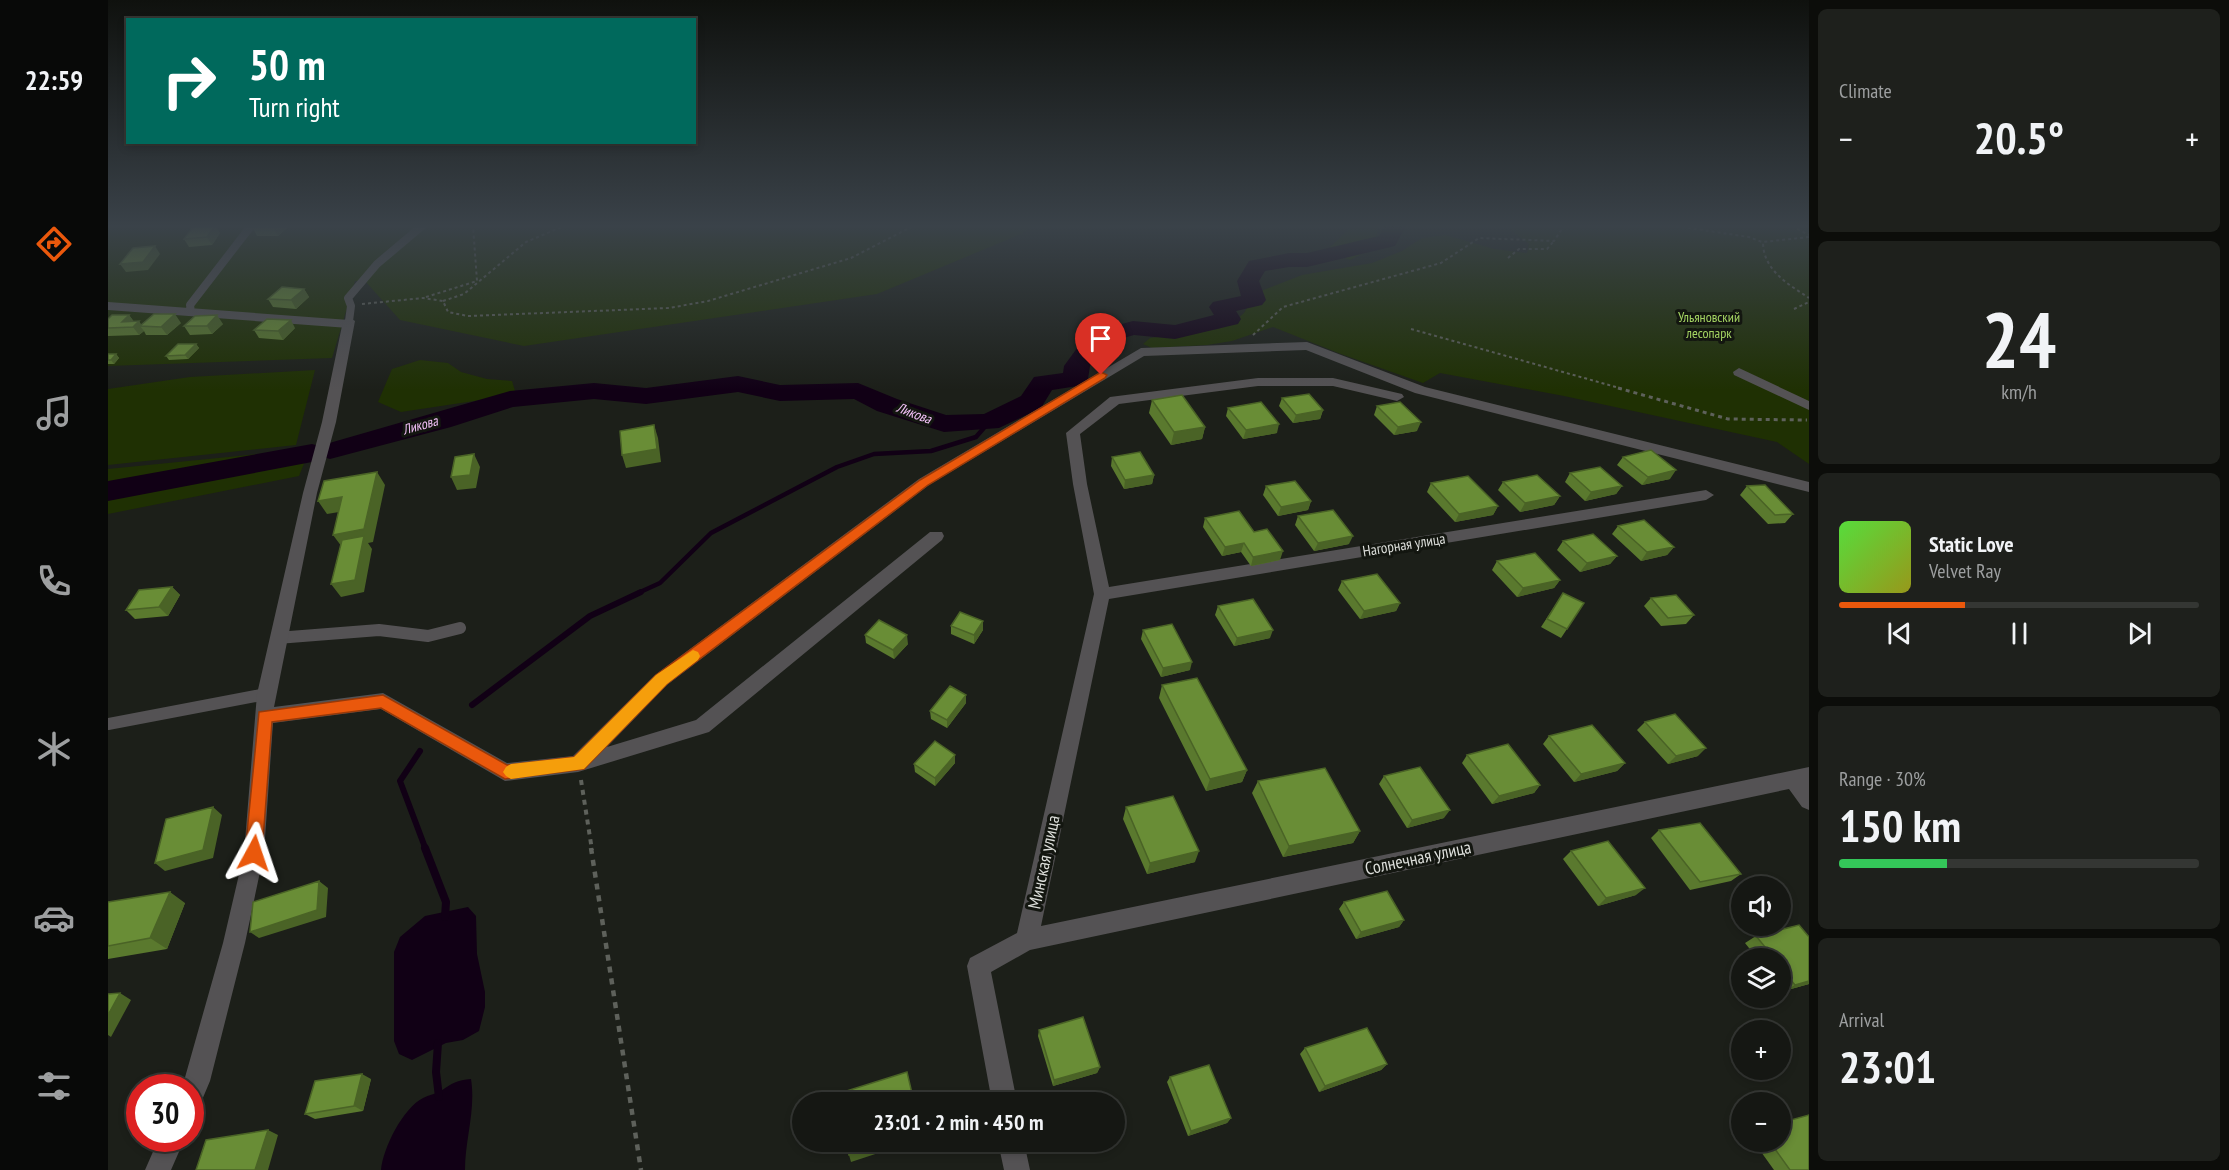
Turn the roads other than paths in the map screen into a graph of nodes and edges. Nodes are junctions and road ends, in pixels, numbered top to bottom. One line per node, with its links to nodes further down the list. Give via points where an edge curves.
1 (209, 281): 4 (lane, via 190,305)
2 (361, 281): 5 (lane, via 348,298)
3 (108, 306): 4 (lane)
4 (191, 312): 5 (lane)
5 (350, 317): 14 (street)
6 (1747, 371): 8 (street)
7 (1397, 397): 12 (street, via 1333,381 1258,382 1115,400 1074,433)
8 (1809, 406)
9 (1809, 487): 18 (street, via 1420,390 1307,346 1141,352 924,482 662,680)
10 (1706, 495): 12 (street, Нагорная улица)
11 (936, 536): 18 (street, via 702,726)
12 (1102, 594): 21 (street, Минская улица)
13 (460, 628): 14 (lane, via 441,636 380,630)
14 (277, 638): 15 (street)
15 (266, 694): 16 (street); 17 (lane)
16 (265, 717): 18 (street, via 383,701 505,772); 22 (street, via 254,853)
17 (108, 724)
18 (578, 764)
19 (1801, 777): 20 (street); 21 (street, Солнечная улица)
20 (1809, 801)
21 (1027, 940): 23 (street, via 978,966)
22 (199, 1074)
23 (1002, 1092)
24 (166, 1152): 26 (street)
25 (1013, 1152): 27 (street)
26 (158, 1170)
27 (1017, 1170)

